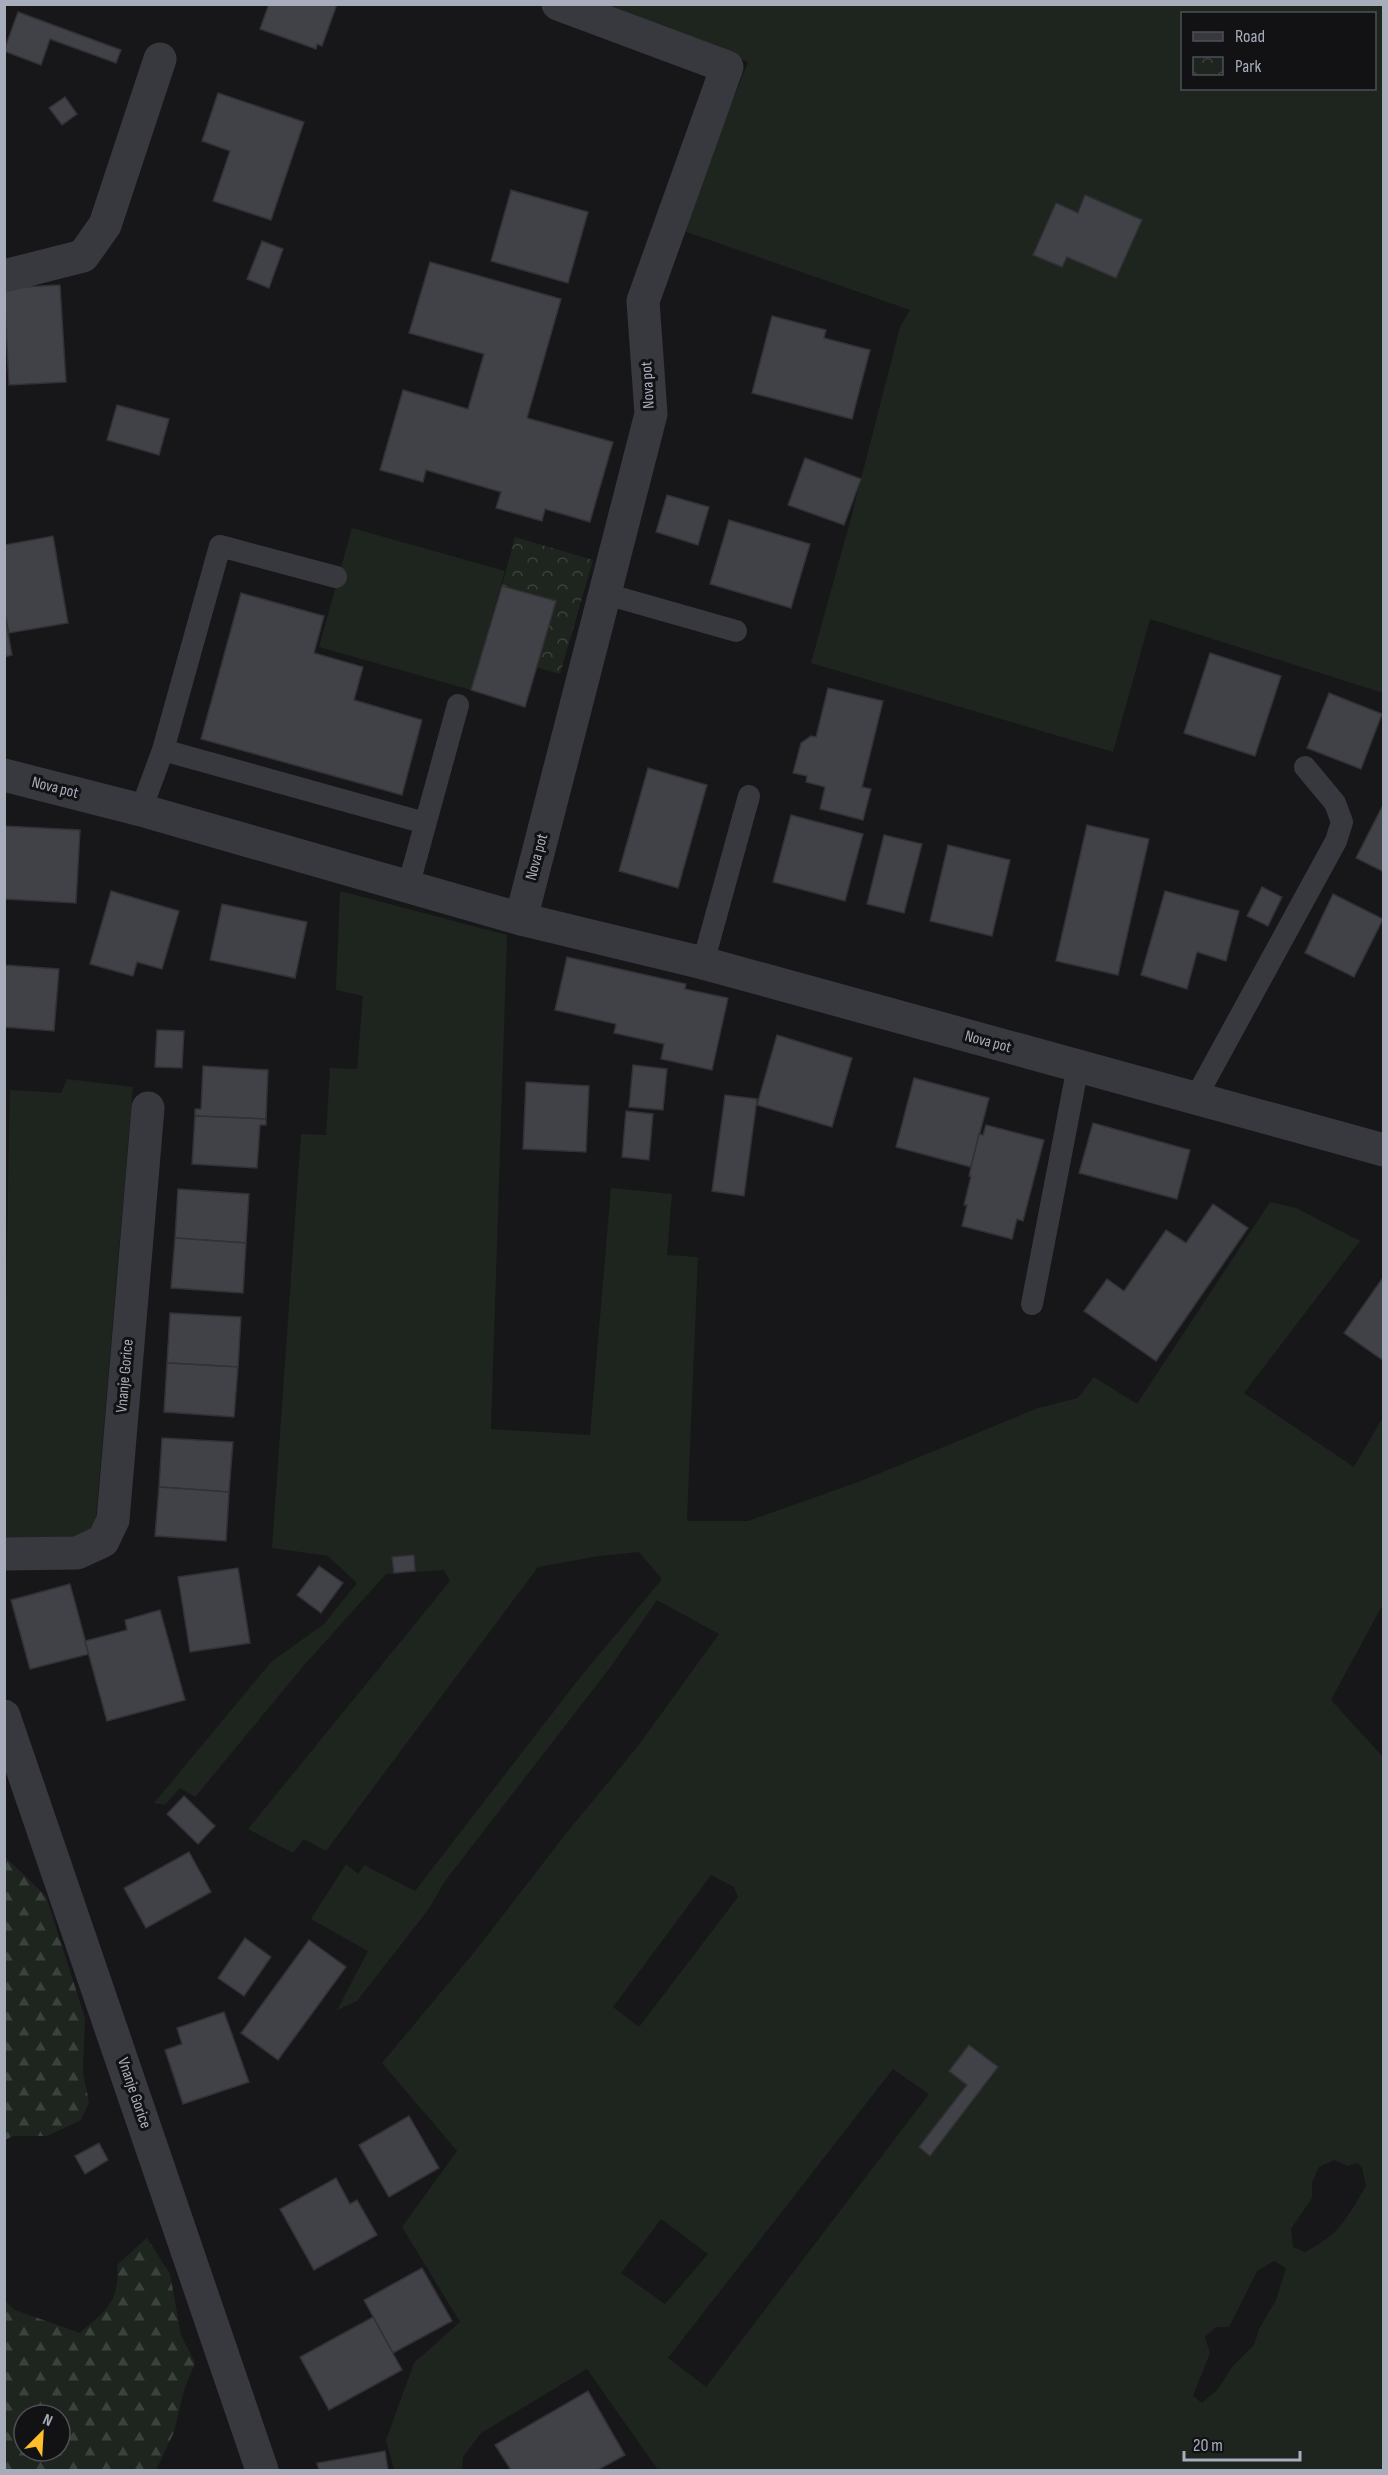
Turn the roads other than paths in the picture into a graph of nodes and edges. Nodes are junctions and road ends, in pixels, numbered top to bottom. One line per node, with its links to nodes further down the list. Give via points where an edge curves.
1 (558, 4): 5 (street, Nova pot, via 727,67 643,301 651,414)
2 (160, 59): 3 (street, via 105,225 83,256)
3 (4, 276)
4 (336, 577): 8 (lane, via 220,546)
5 (606, 594): 6 (lane); 15 (street, Nova pot)
6 (736, 632)
7 (458, 705): 13 (lane)
8 (163, 750): 12 (lane); 13 (lane)
9 (1305, 767): 18 (lane, via 1335,803 1342,822 1336,841)
10 (4, 775): 12 (street, Nova pot)
11 (749, 796): 16 (lane)
12 (141, 810): 14 (street, Nova pot)
13 (425, 823): 14 (lane)
14 (408, 886): 15 (street, Nova pot)
15 (521, 919): 16 (street, Nova pot)
16 (703, 963): 17 (street, Nova pot)
17 (1078, 1066): 18 (street, Nova pot); 21 (lane)
18 (1195, 1099): 20 (street, Nova pot)
19 (148, 1108): 22 (street, Vnanje Gorice, via 113,1520 103,1541 77,1553)
20 (1383, 1150)
21 (1032, 1304)
22 (4, 1554)
23 (4, 1716): 24 (street, Vnanje Gorice)
24 (262, 2470)

